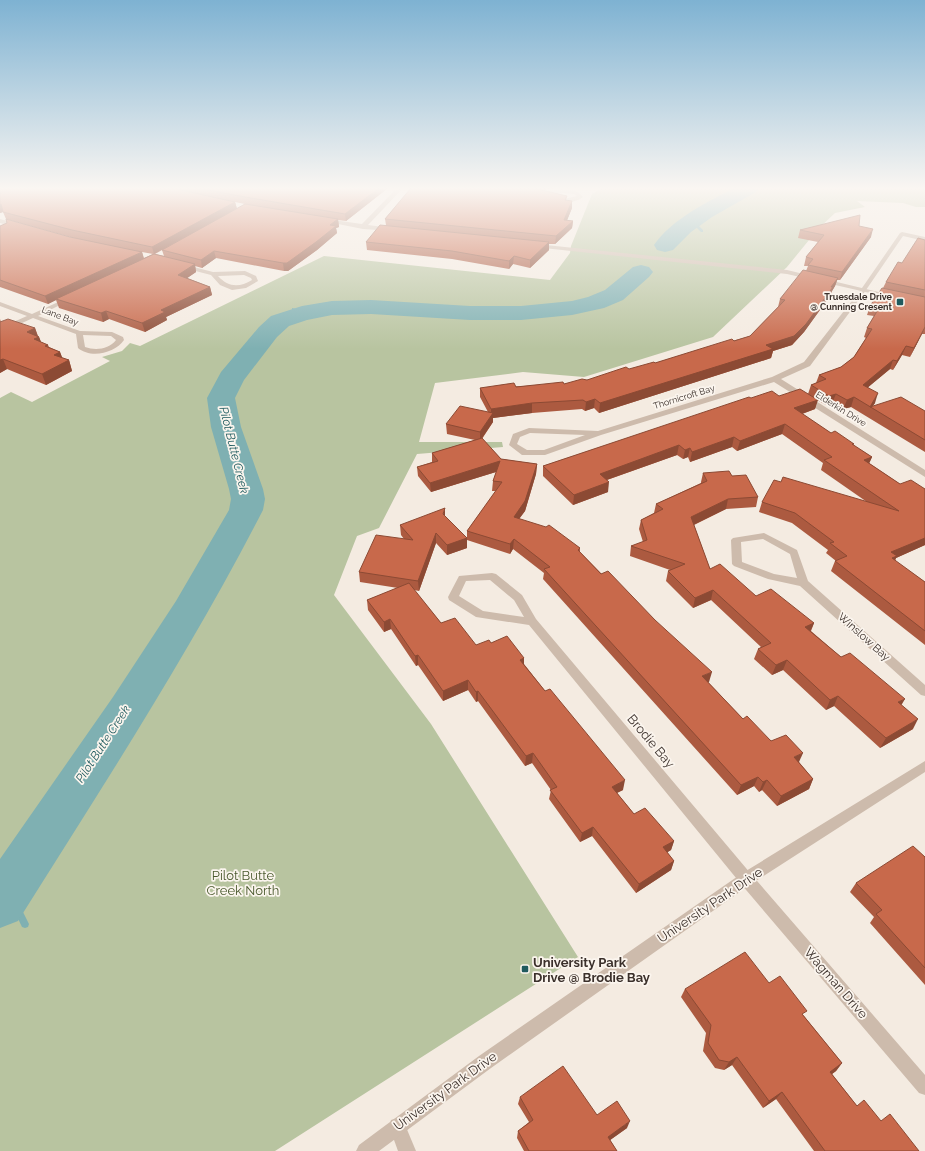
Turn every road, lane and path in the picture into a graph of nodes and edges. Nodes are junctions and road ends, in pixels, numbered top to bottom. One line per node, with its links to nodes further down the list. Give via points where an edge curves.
1 (897, 242): 5 (street)
2 (532, 245): 5 (street, via 768,269)
3 (177, 264): 4 (street)
4 (213, 274): 4 (street, via 223,285 231,288 248,286 255,279 245,273)
5 (864, 289): 7 (street); 12 (street, via 807,364)
6 (77, 296): 9 (street)
7 (902, 298)
8 (0, 304): 9 (street, Lane Bay)
9 (34, 316): 10 (street); 11 (street, Lane Bay)
10 (0, 331)
11 (79, 333): 11 (street, Lane Bay, via 82,348 91,351 110,348 120,340 112,334)
12 (775, 379): 13 (street, Thornicroft Bay); 14 (street, Elderkin Drive)
13 (598, 433): 13 (street, Thornicroft Bay, via 529,430 516,436 513,445 525,453 545,452)
14 (925, 474)
15 (803, 583): 15 (street, via 794,552 764,536 736,540 737,564 772,577); 17 (street, Winslow Bay)
16 (532, 622): 16 (street, Brodie Bay, via 518,598 492,576 463,578 453,597 480,614); 19 (street, Brodie Bay)
17 (925, 692)
18 (925, 766): 19 (street, University Park Drive)
19 (746, 879): 20 (street, Wagman Drive); 21 (street, University Park Drive)
20 (925, 1087)
21 (397, 1126): 22 (street, University Park Drive); 23 (street)
22 (366, 1151)
23 (407, 1151)

